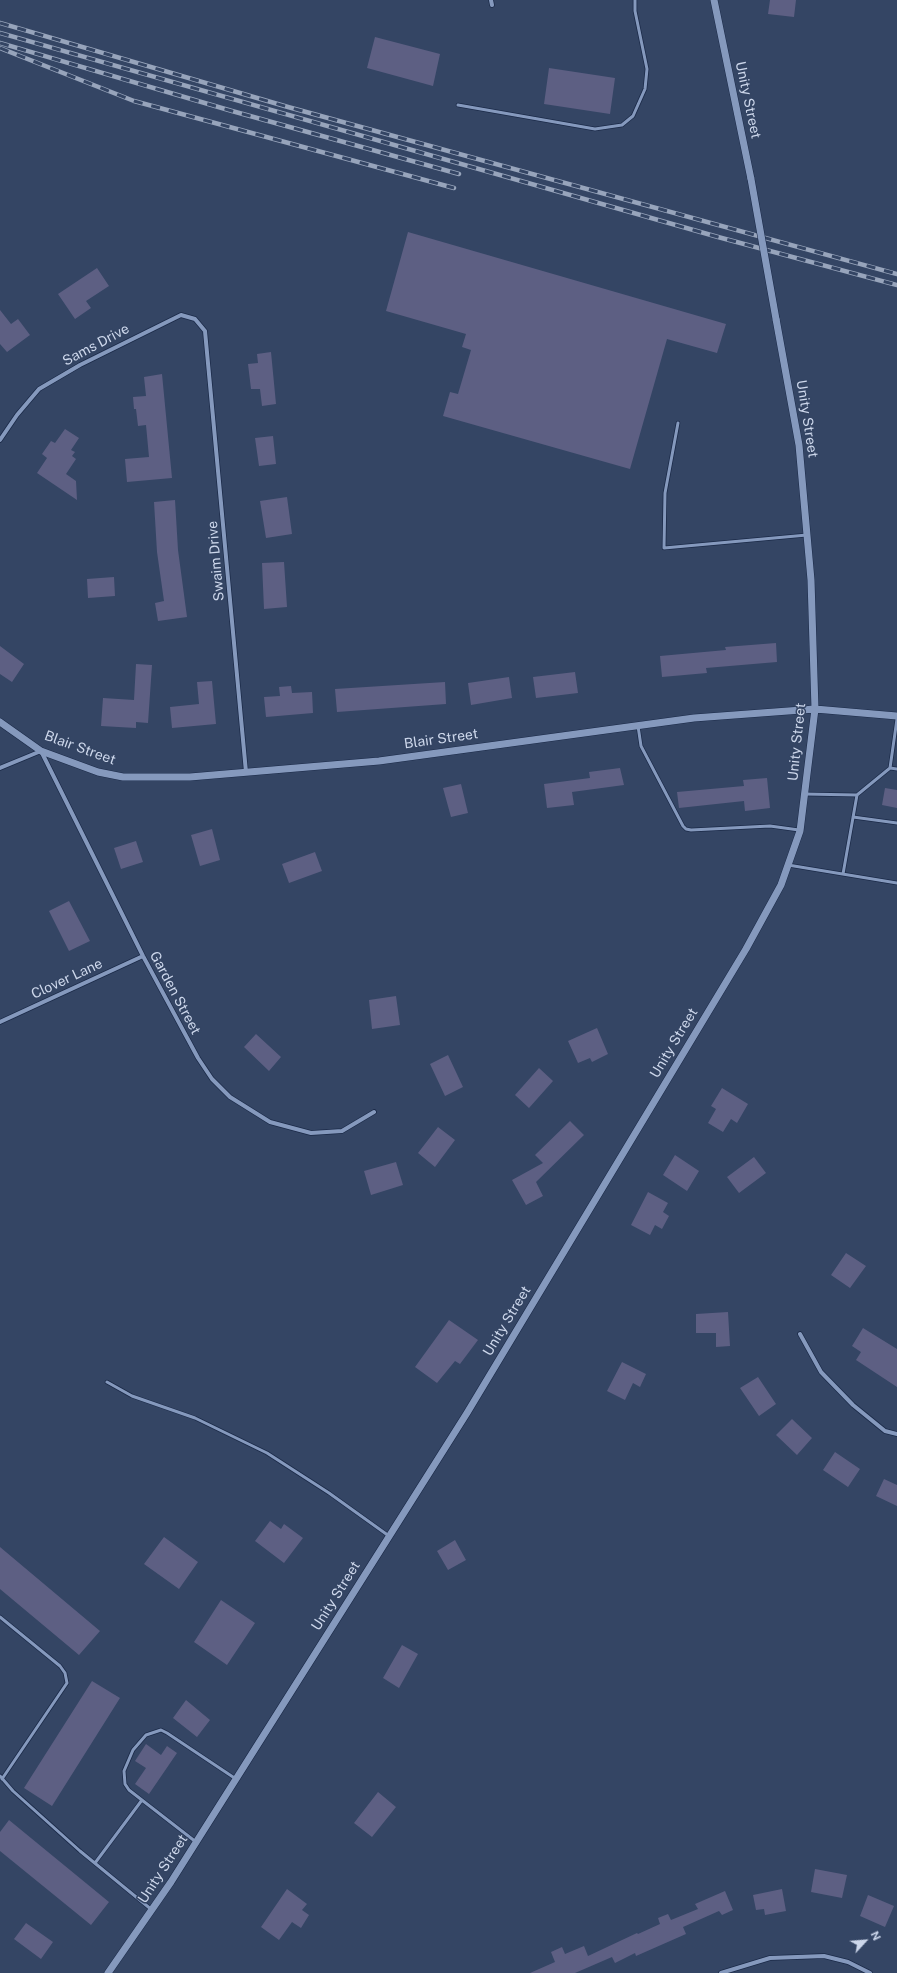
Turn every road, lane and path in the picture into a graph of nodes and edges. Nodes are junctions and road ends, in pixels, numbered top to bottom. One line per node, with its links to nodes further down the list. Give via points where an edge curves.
1 (635, 0): 3 (lane, via 647,68 644,89 633,116 622,125 595,130)
2 (714, 0): 7 (street, Unity Street, bridge, via 751,179 799,445)
3 (458, 105)
4 (207, 347): 6 (street, Sams Drive, via 205,331 195,319 181,314 80,365 39,390 16,416); 16 (street, Swaim Drive)
5 (678, 423): 7 (lane, via 665,493 664,548)
6 (0, 440)
7 (807, 535): 8 (street, Unity Street)
8 (815, 709): 9 (street, Blair Street); 11 (street, Blair Street, via 694,718); 17 (street, Unity Street)
9 (897, 717): 14 (lane)
10 (0, 722): 12 (street, Blair Street)
11 (638, 726): 16 (street, Blair Street, via 379,760); 21 (lane, via 642,746 686,829 770,826)
12 (41, 750): 13 (street); 16 (street, Blair Street, via 98,772 124,777 190,777); 25 (street, Garden Street)
13 (0, 768)
14 (890, 768): 15 (lane); 18 (lane)
15 (897, 769)
16 (246, 772)
17 (804, 794): 18 (lane); 21 (street, Unity Street)
18 (857, 795): 19 (lane)
19 (853, 817): 20 (lane); 23 (lane)
20 (897, 823)
21 (800, 831): 22 (street, Unity Street)
22 (788, 865): 23 (lane); 31 (street, Unity Street, via 781,885 746,949 467,1413)
23 (843, 874): 24 (lane)
24 (897, 883)
25 (143, 956): 26 (street, Clover Lane); 27 (street, Garden Street, via 212,1080 230,1098 270,1122 311,1133 342,1131)
26 (0, 1022)
27 (374, 1112)
28 (800, 1334): 30 (street, via 821,1372 853,1405 885,1431)
29 (108, 1382): 31 (lane, via 132,1396 196,1418 267,1453)
30 (897, 1434)
31 (389, 1536): 34 (street, Unity Street)
32 (0, 1617): 33 (lane, via 60,1666 67,1683)
33 (1, 1777): 37 (lane, via 13,1791)
34 (236, 1779): 35 (lane, via 168,1732 161,1730 146,1735 137,1743 124,1771 125,1784); 36 (street, Unity Street)
35 (142, 1800): 36 (lane); 37 (lane)
36 (196, 1842): 38 (street, Unity Street)
37 (95, 1863): 38 (lane)
38 (152, 1910): 39 (street, Unity Street)
39 (108, 1973)
40 (721, 1973): 41 (street, via 770,1958 816,1956 848,1962)
41 (870, 1973)

